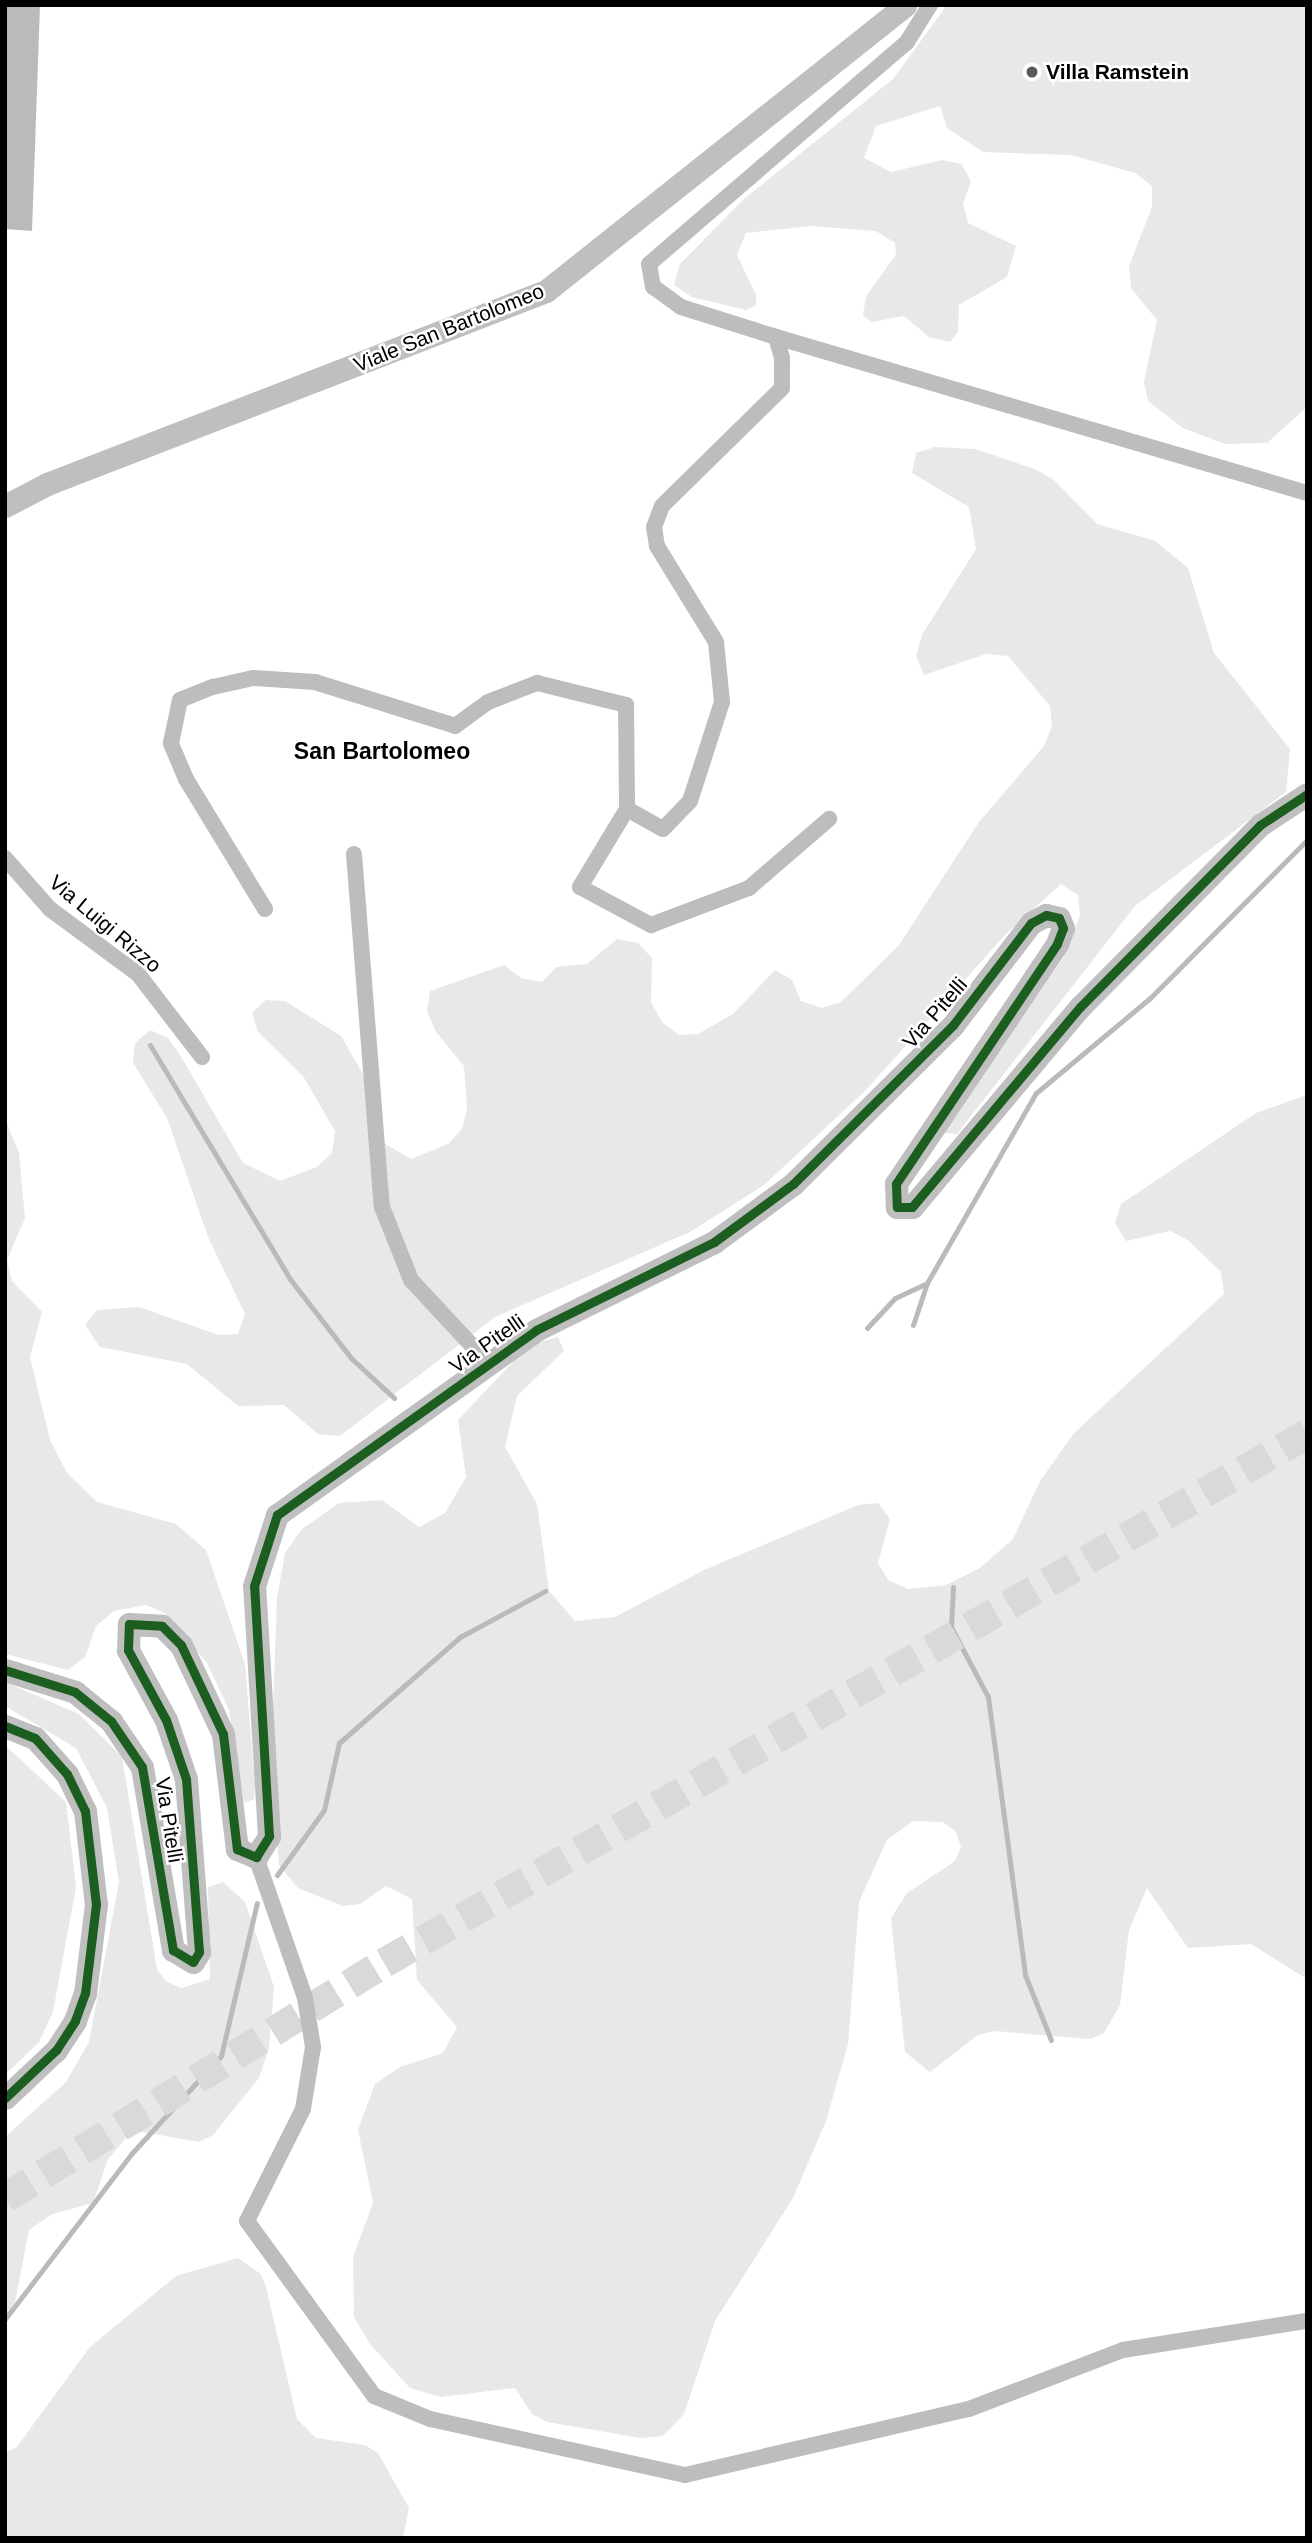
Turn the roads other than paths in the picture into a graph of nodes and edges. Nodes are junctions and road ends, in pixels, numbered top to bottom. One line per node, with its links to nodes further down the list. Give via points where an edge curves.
1 (905, 5): 5 (street, Viale San Bartolomeo, via 546,291 47,484)
2 (930, 5): 3 (street, via 907,42 649,264 653,287 681,307)
3 (776, 337): 4 (street); 7 (street, via 782,388 662,506 654,527 657,546 716,642 722,702 690,801 663,829)
4 (1307, 494)
5 (5, 506)
6 (1307, 794): 13 (street, Via Pitelli, via 1260,825 1080,1007 912,1207 897,1207 896,1184 1057,944 1063,928 1059,918 1031,923 953,1025 793,1184 714,1242 536,1330)
7 (627, 809): 8 (street, via 580,887 652,925 749,888); 11 (street, via 626,705 537,683 488,702 455,726 314,682 253,678 213,687 180,700 172,743 186,779)
8 (829, 819)
9 (354, 854): 13 (street, via 382,1207 411,1280)
10 (5, 858): 12 (street, Via Luigi Rizzo, via 50,909 138,974)
11 (265, 909)
12 (202, 1057)
13 (488, 1363): 16 (street, Via Pitelli, via 289,1504 266,1537 254,1586 254,1628 269,1836)
14 (5, 1670): 16 (street, Via Pitelli, via 75,1692 111,1721 142,1767 173,1950 193,1962 199,1952 186,1779 166,1720 128,1650 129,1624 162,1626 181,1645 223,1734 235,1841 241,1855)
15 (5, 1726): 17 (street, via 35,1738 67,1774 85,1811 96,1904 85,1993 75,2021 56,2050)
16 (256, 1857): 18 (street, via 305,1998 313,2047 303,2109 247,2221 374,2396 430,2419 685,2475 970,2409 1123,2350)
17 (5, 2098)
18 (1307, 2321)

